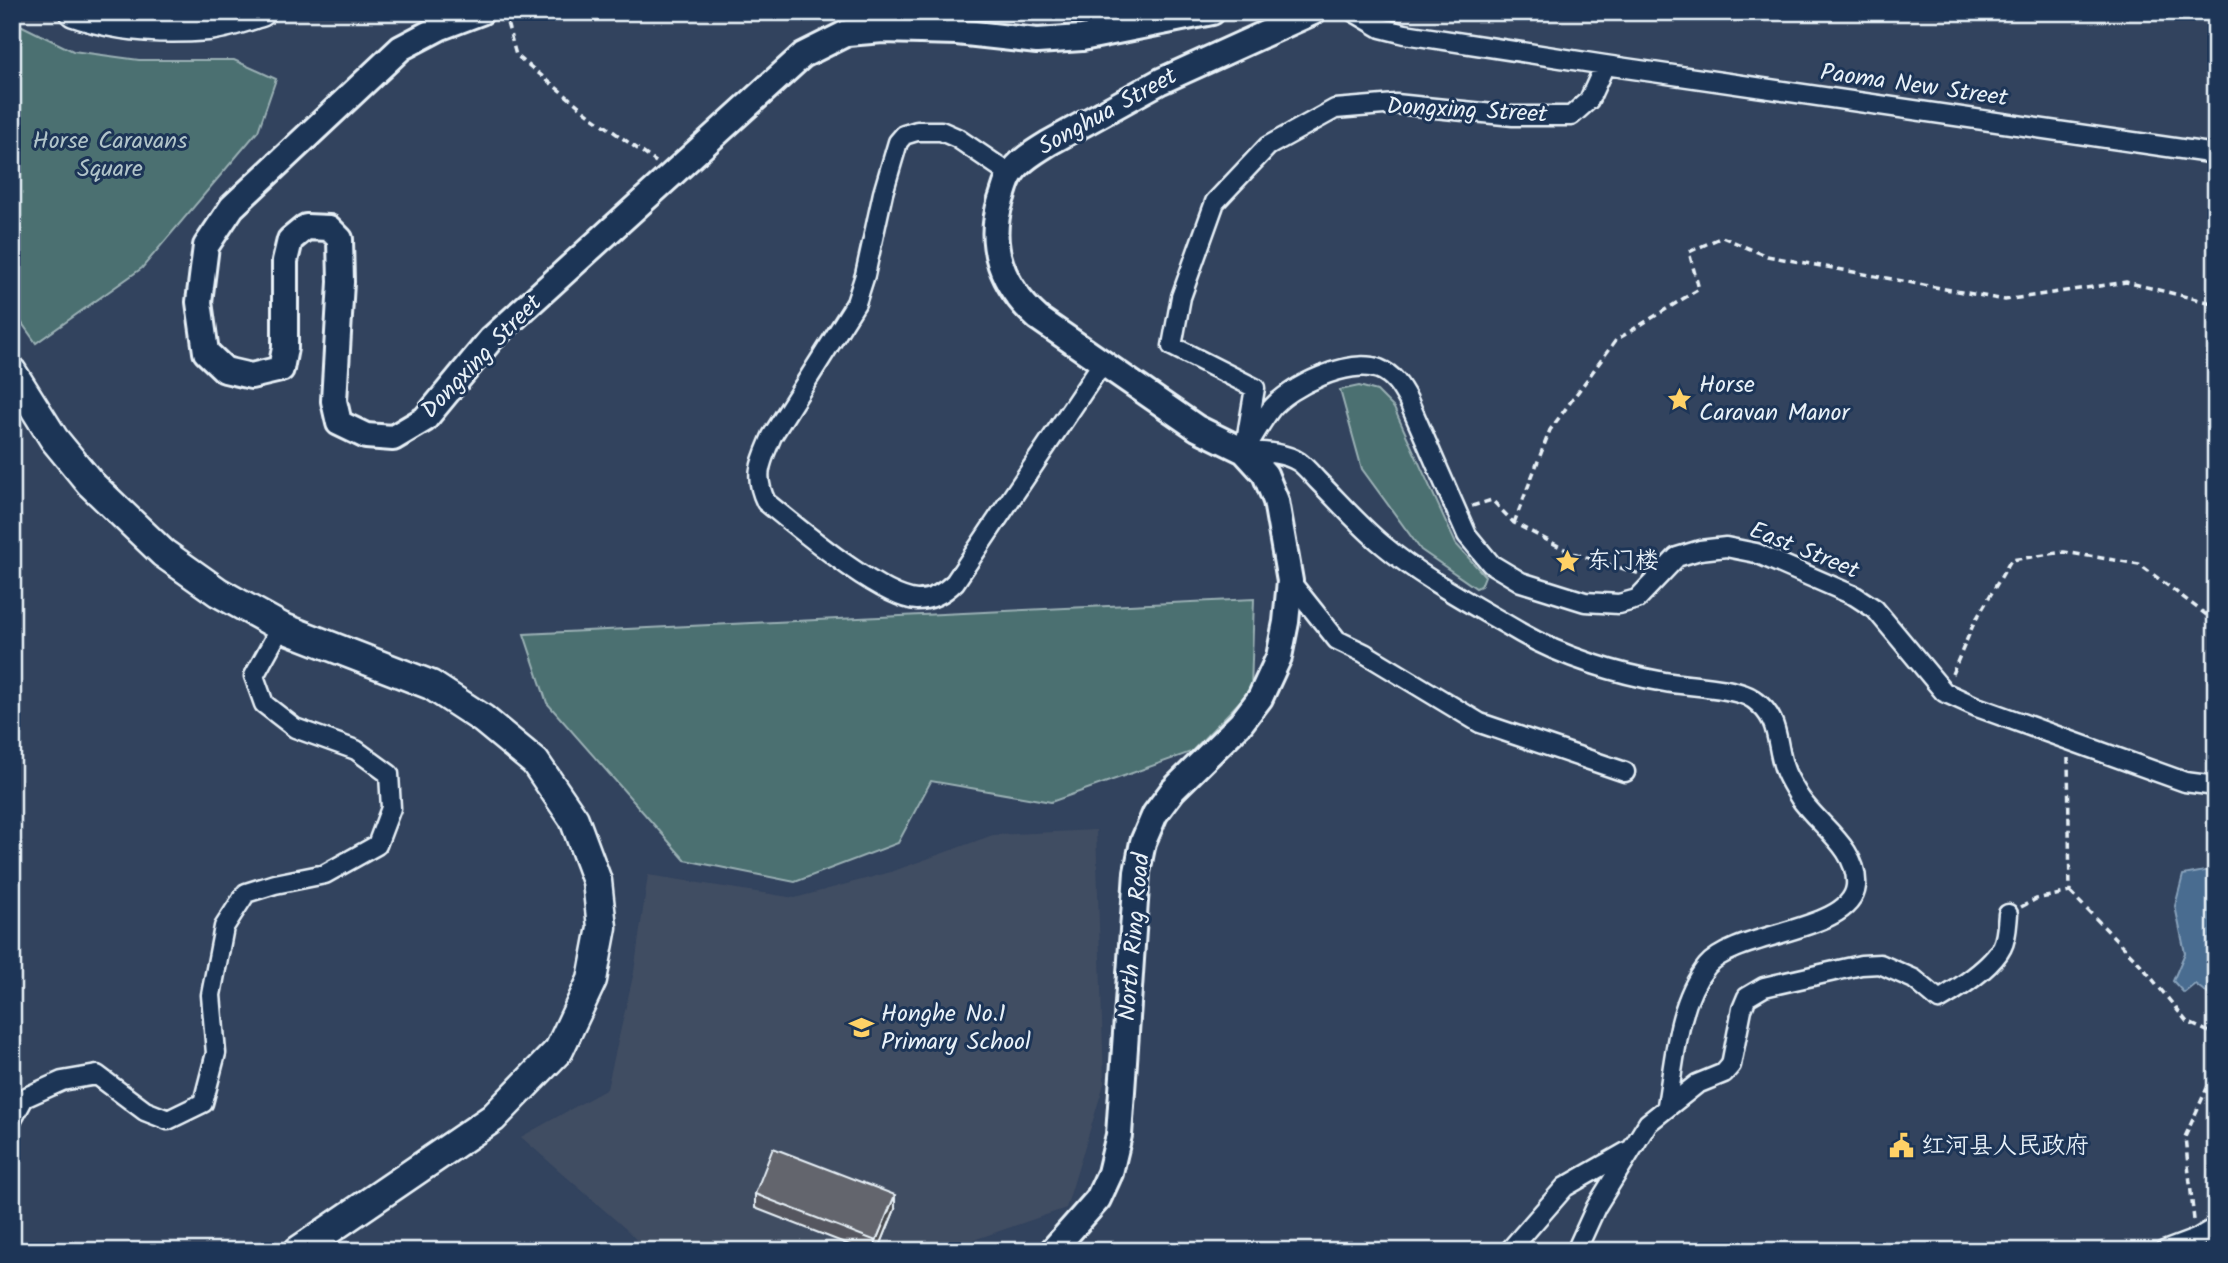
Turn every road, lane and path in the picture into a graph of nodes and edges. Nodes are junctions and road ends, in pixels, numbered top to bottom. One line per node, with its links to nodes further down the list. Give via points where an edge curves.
1 (74, 12): 2 (main road, via 119,24 169,28 211,25)
2 (261, 12)
3 (481, 12): 10 (street, Dongxing Street, via 401,48 232,207 206,246 199,302 206,352 225,370 251,376 281,369 285,261 290,240 306,227 329,228 340,239 334,401 339,423 366,436 393,438 425,419 491,339)
4 (504, 12): 10 (path, via 516,55)
5 (1212, 12): 10 (street, Dongxing Street, via 1082,38 1037,41 957,32 847,33 803,55)
6 (1313, 12): 11 (street, Songhua Street, via 1161,80 1049,143)
7 (1354, 12): 8 (street, via 1381,28 1405,34)
8 (1605, 65): 9 (street, Paoma New Street); 15 (street, Dongxing Street, via 1589,100 1571,116 1513,116 1396,104 1335,110 1268,146 1215,202 1181,297 1172,346 1255,388)
9 (2216, 154)
10 (672, 174)
11 (1010, 174): 13 (street, via 995,234 1008,283 1038,318); 13 (street, via 941,131 917,131 898,142 856,303 762,459 758,474 766,502 855,571 899,595 915,600 944,593)
12 (2216, 304): 17 (path, via 2126,282 2005,300 1767,257 1722,237 1689,252 1699,289 1616,340 1550,430)
13 (1103, 362): 15 (street, via 1197,428)
14 (12, 372): 21 (main road, via 54,439 109,502 163,552 218,592)
15 (1244, 451): 16 (street, East Street, via 1272,408 1299,387 1343,368 1380,369 1396,380 1408,400); 19 (street, North Ring Road, via 1265,474 1276,501); 30 (street, via 1298,461 1383,545 1525,635 1603,668 1732,691 1750,696 1766,709 1776,728 1786,772 1802,800 1847,853 1856,888 1849,903 1832,915 1739,945 1707,966 1685,1006)
16 (1457, 510): 17 (path, via 1492,500); 18 (street, East Street, via 1467,536 1491,564 1521,582 1585,602 1619,604 1637,599)
17 (1514, 523): 18 (path, via 1570,552 1644,575)
18 (1662, 573): 22 (street, East Street, via 1676,557 1700,550 1726,547 1756,554 1875,609)
19 (1290, 582): 24 (street, via 1337,640 1480,723); 36 (street, North Ring Road, via 1279,657 1260,698 1173,790 1155,814 1143,842 1137,872 1119,1135 1098,1199)
20 (2216, 622): 22 (path, via 2139,564 2064,552 2011,561 1974,623)
21 (281, 627): 31 (street, via 254,677 264,704 295,728 355,750 388,774 391,808 377,845 325,874 246,893 224,927 211,995 216,1053 203,1103 168,1120 145,1111 96,1076 62,1082 24,1098); 35 (main road, via 431,685 483,719 535,762 574,819 597,881 602,927 592,980 559,1051 493,1118)
22 (1944, 692): 23 (street, East Street)
23 (2068, 739): 25 (street, East Street, via 2185,782); 26 (path)
24 (1625, 772)
25 (2216, 786)
26 (2070, 892): 27 (path, via 2036,899); 28 (path, via 2141,965 2187,1022)
27 (2008, 914): 30 (street, via 2003,946 1958,989 1939,1000 1914,979 1880,964 1764,987 1747,997 1731,1065)
28 (2216, 1035)
29 (2216, 1068): 34 (path, via 2185,1137)
30 (1667, 1105): 32 (street)
31 (12, 1120)
32 (1630, 1149): 37 (street, via 1564,1187); 38 (street)
33 (2216, 1227): 34 (street)
34 (2196, 1239): 39 (street)
35 (298, 1251)
36 (1052, 1251)
37 (1509, 1251)
38 (1576, 1251)
39 (2164, 1251)

